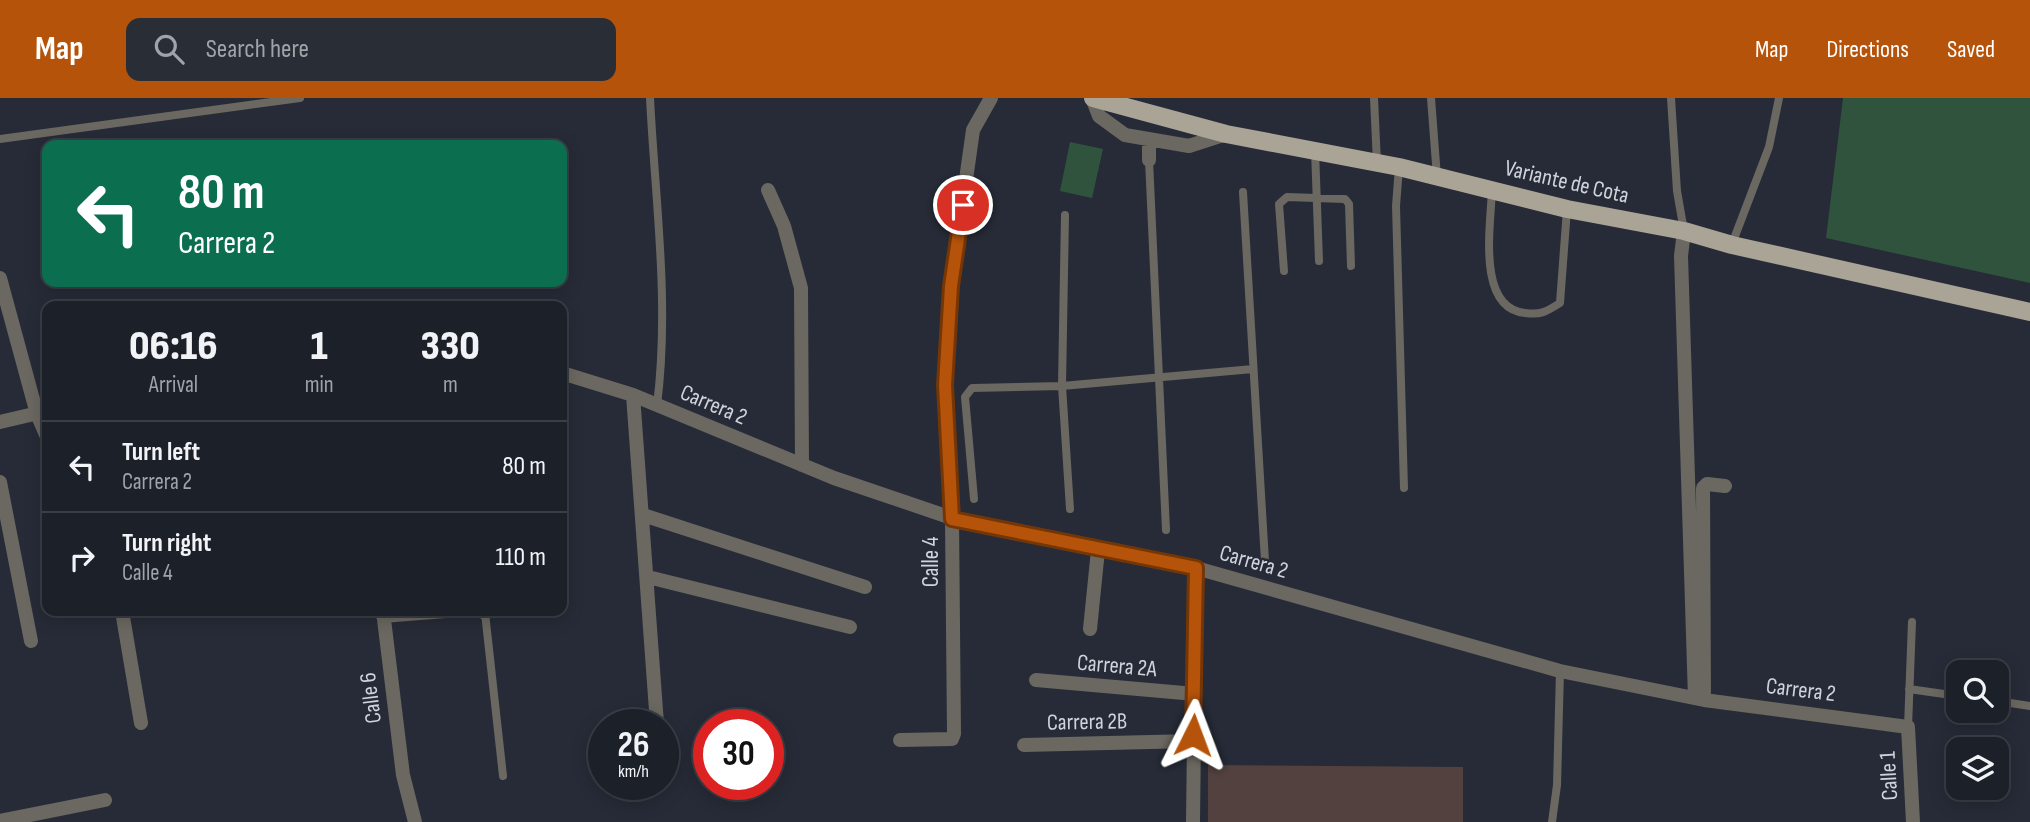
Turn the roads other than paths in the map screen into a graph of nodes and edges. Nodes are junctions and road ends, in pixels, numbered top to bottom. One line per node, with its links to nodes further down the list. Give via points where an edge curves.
1 (300, 98): 10 (lane)
2 (650, 98): 35 (lane, via 661,322)
3 (991, 98): 45 (street, Calle 4, via 973,130 951,286 945,385)
4 (1093, 98): 9 (main road, Variante de Cota); 11 (street, via 1099,116 1113,128)
5 (1374, 98): 14 (lane)
6 (1431, 98): 16 (lane)
7 (1671, 98): 23 (lane)
8 (1779, 98): 24 (lane, via 1769,147)
9 (1226, 134): 11 (street, via 1189,146); 12 (main road, Variante de Cota)
10 (0, 139)
11 (1149, 139): 13 (street)
12 (1315, 150): 14 (main road, Variante de Cota); 20 (lane)
13 (1149, 160): 32 (lane)
14 (1377, 163): 15 (main road, Variante de Cota)
15 (1399, 167): 16 (main road, Variante de Cota); 41 (lane, via 1396,206)
16 (1437, 177): 17 (main road, Variante de Cota)
17 (1492, 189): 21 (main road, Variante de Cota); 21 (lane, via 1490,276 1498,299 1515,312 1542,315 1560,303)
18 (768, 190): 38 (street, via 784,226 801,288)
19 (1243, 192): 30 (lane)
20 (1315, 196): 25 (lane); 26 (lane, via 1345,199 1349,204); 27 (lane, via 1287,197 1279,204)
21 (1567, 209): 23 (main road, Variante de Cota)
22 (1065, 215): 33 (lane)
23 (1684, 231): 24 (main road, Variante de Cota); 64 (street, via 1681,256)
24 (1732, 245): 29 (main road, Variante de Cota)
25 (1319, 261)
26 (1351, 267)
27 (1284, 271)
28 (0, 278): 36 (street)
29 (2030, 312)
30 (1253, 369): 32 (lane); 48 (lane)
31 (567, 374): 34 (street, Carrera 2)
32 (1159, 378): 33 (lane); 46 (lane)
33 (1062, 386): 42 (lane, via 967,391); 43 (lane)
34 (633, 394): 35 (street, Carrera 2); 44 (street)
35 (657, 405): 38 (street, Carrera 2)
36 (42, 413): 37 (street)
37 (0, 422)
38 (802, 465): 45 (street, Carrera 2)
39 (0, 482): 58 (street)
40 (1725, 486): 64 (street, via 1707,484 1703,488)
41 (1404, 488)
42 (974, 499)
43 (1070, 509)
44 (643, 515): 50 (street); 51 (street)
45 (952, 519): 47 (street, Carrera 2); 70 (street, Calle 4, via 954,737)
46 (1166, 530)
47 (1098, 550): 49 (street, Carrera 2); 57 (street)
48 (1265, 561)
49 (1196, 568): 59 (street, Carrera 2); 62 (street)
50 (649, 577): 56 (street); 67 (street)
51 (865, 587)
52 (123, 616): 68 (street)
53 (383, 616): 76 (street, Calle 6, via 404,779)
54 (483, 616): 73 (lane)
55 (1912, 622): 61 (lane)
56 (850, 627)
57 (1090, 629)
58 (31, 641)
59 (1560, 671): 64 (street, Carrera 2); 78 (lane)
60 (1036, 680): 62 (street, Carrera 2A)
61 (1909, 688): 63 (lane); 69 (lane)
62 (1195, 694): 71 (street)
63 (1946, 694)
64 (1700, 699): 69 (street, Carrera 2)
65 (2009, 703): 66 (lane)
66 (2030, 706)
67 (656, 709)
68 (141, 723)
69 (1908, 727): 79 (street, Calle 1)
70 (900, 740)
71 (1193, 741): 72 (street, Carrera 2B); 77 (street)
72 (1024, 745)
73 (503, 776)
74 (105, 800): 75 (street)
75 (0, 821)
76 (415, 822)
77 (1193, 822)
78 (1552, 822)
79 (1913, 822)

